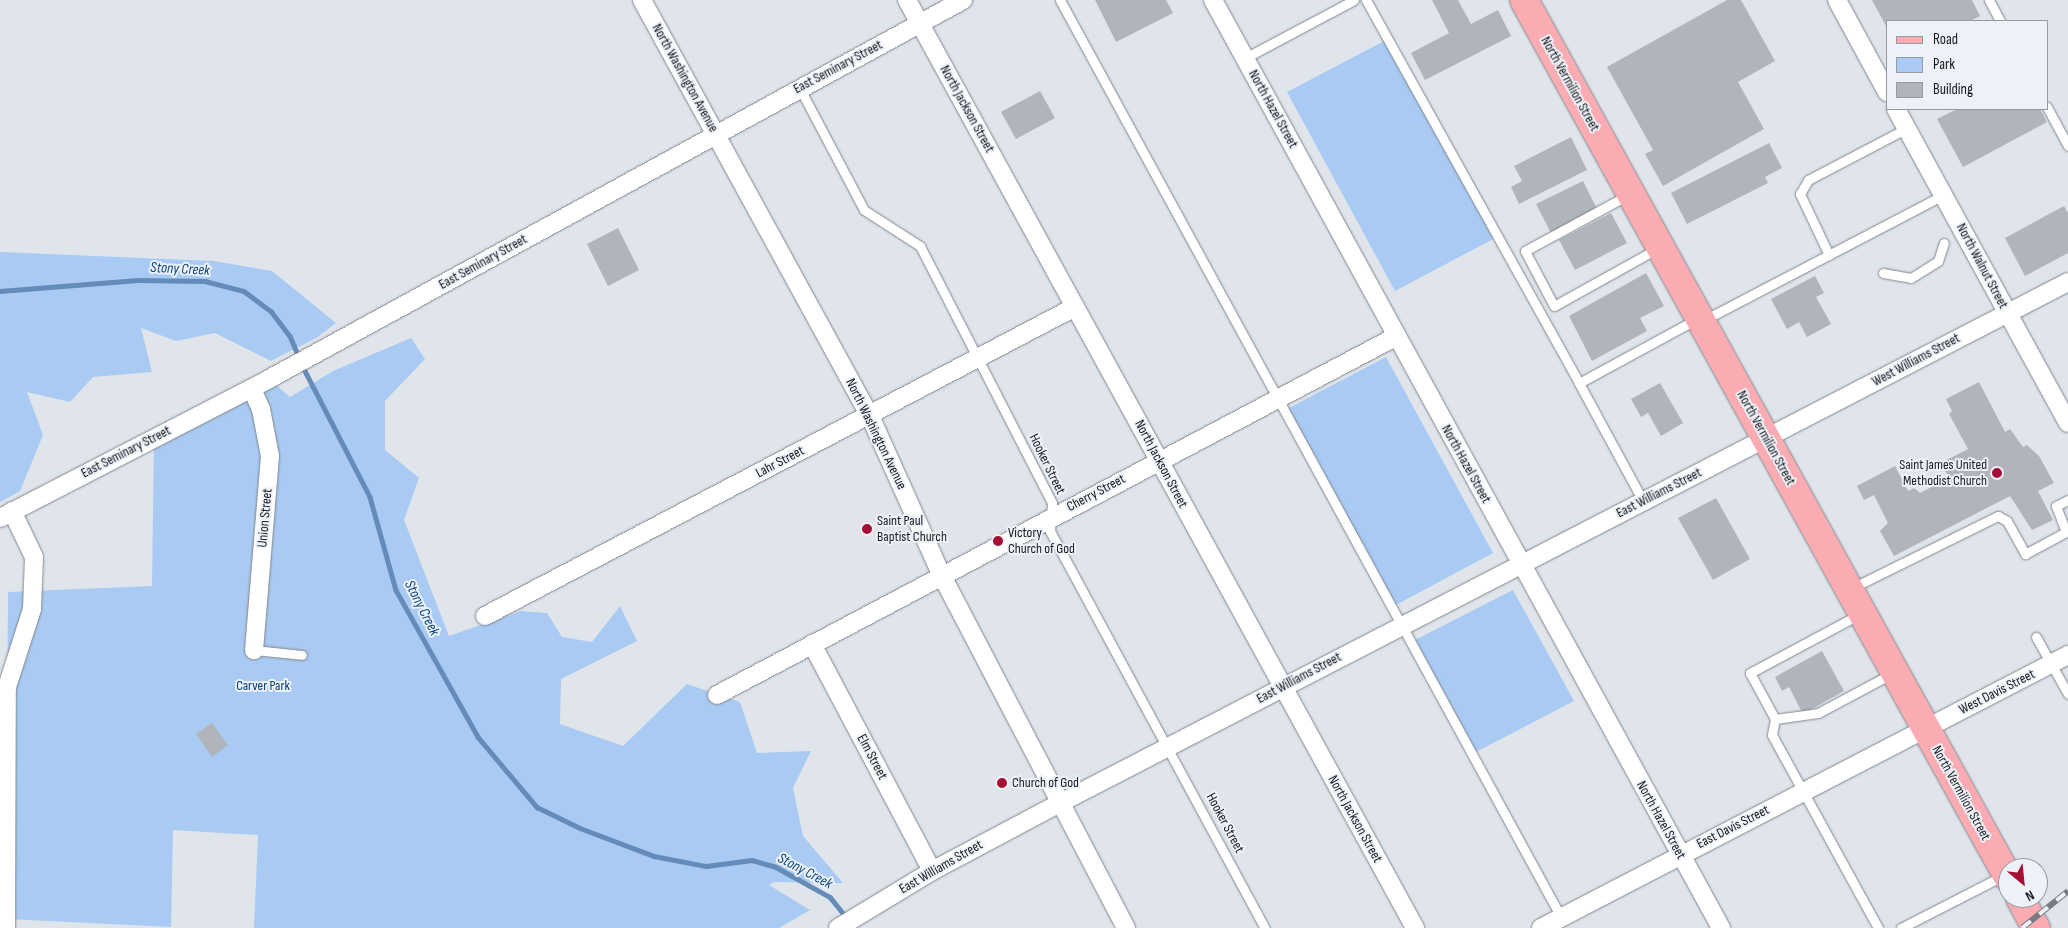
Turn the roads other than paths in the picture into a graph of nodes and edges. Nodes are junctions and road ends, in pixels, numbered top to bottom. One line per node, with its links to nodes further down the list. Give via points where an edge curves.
1 (642, 0): 19 (street, North Washington Avenue)
2 (907, 0): 12 (street, North Jackson Street)
3 (963, 0): 12 (street, East Seminary Street)
4 (1060, 0): 35 (lane)
5 (1213, 0): 13 (street, North Hazel Street)
6 (1354, 0): 13 (lane)
7 (1366, 0): 33 (lane)
8 (1837, 0): 15 (street)
9 (1989, 0): 11 (lane)
10 (1527, 1): 21 (main road, North Vermilion Street)
11 (1999, 20)
12 (919, 22): 14 (street, East Seminary Street); 28 (street, North Jackson Street)
13 (1245, 58): 31 (street, North Hazel Street)
14 (799, 87): 19 (street, East Seminary Street); 32 (lane, Hooker Street, via 864,210 920,246)
15 (1886, 90)
16 (2048, 109): 20 (lane)
17 (1897, 110): 18 (street, North Walnut Street)
18 (1907, 128): 22 (street, North Walnut Street); 25 (lane, via 1808,180 1800,194)
19 (715, 134): 34 (street, East Seminary Street); 36 (street, North Washington Avenue)
20 (2068, 146)
21 (1630, 194): 24 (main road, North Vermilion Street); 24 (lane, via 1525,251 1554,306)
22 (1943, 195): 25 (lane); 29 (street, North Walnut Street)
23 (1944, 243): 26 (lane, via 1938,260 1911,278)
24 (1660, 247): 30 (main road, North Vermilion Street)
25 (1829, 255): 30 (lane)
26 (1883, 273)
27 (2068, 282): 29 (street, West Williams Street)
28 (1075, 307): 32 (street, Lahr Street); 39 (street, North Jackson Street)
29 (2007, 313): 37 (street, North Walnut Street); 38 (street, West Williams Street)
30 (1700, 320): 33 (lane); 38 (main road, North Vermilion Street)
31 (1397, 336): 35 (street, Cherry Street); 44 (street, North Hazel Street)
32 (979, 358): 36 (street, Lahr Street); 43 (lane, Hooker Street, via 1052,503)
33 (1579, 383): 40 (lane)
34 (252, 389): 42 (street, East Seminary Street); 51 (street, Union Street, via 261,409 270,456)
35 (1278, 397): 39 (street, Cherry Street); 48 (lane)
36 (870, 416): 45 (street, North Washington Avenue); 47 (street, Lahr Street)
37 (2068, 423)
38 (1766, 438): 40 (street, East Williams Street); 46 (main road, North Vermilion Street)
39 (1159, 460): 43 (street, Cherry Street); 56 (street, North Jackson Street)
40 (1643, 500): 44 (street, East Williams Street)
41 (2068, 500): 46 (lane, via 2056,506 2066,532 2025,554 2007,521 1998,516)
42 (6, 514): 70 (street, via 34,557 32,608 8,687)
43 (1052, 517): 45 (street, Cherry Street); 61 (lane, Hooker Street, via 1050,531)
44 (1520, 562): 48 (street, East Williams Street); 64 (street, North Hazel Street)
45 (942, 576): 50 (street, Cherry Street); 63 (street, North Washington Avenue)
46 (1856, 601): 55 (main road, North Vermilion Street); 59 (lane, via 1750,673)
47 (485, 616)
48 (1402, 625): 56 (street, East Williams Street); 69 (lane)
49 (2036, 637): 54 (lane)
50 (812, 644): 58 (street, Cherry Street); 66 (street, Elm Street)
51 (254, 650): 52 (lane)
52 (302, 655)
53 (2068, 655): 54 (street, West Davis Street)
54 (2051, 664): 57 (lane); 60 (street, West Davis Street)
55 (1896, 672): 59 (lane, via 1818,713); 60 (main road, North Vermilion Street)
56 (1282, 687): 61 (street, East Williams Street); 74 (street, North Jackson Street)
57 (2068, 694)
58 (717, 695)
59 (1775, 719): 62 (lane, via 1772,735)
60 (1926, 729): 62 (street, East Davis Street); 65 (main road, North Vermilion Street)
61 (1168, 747): 63 (street, East Williams Street); 73 (lane, Hooker Street)
62 (1802, 792): 64 (street, East Davis Street); 77 (lane)
63 (1058, 804): 66 (street, East Williams Street); 72 (street, North Washington Avenue)
64 (1680, 855): 69 (street, East Davis Street); 76 (street, North Hazel Street)
65 (1998, 859)
66 (932, 871): 71 (street, East Williams Street)
67 (1998, 880): 78 (lane)
68 (2025, 908): 79 (main road)
69 (1561, 917): 75 (street, East Davis Street)
70 (6, 928)
71 (838, 928)
72 (1126, 928)
73 (1266, 928)
74 (1415, 928)
75 (1541, 928)
76 (1721, 928)
77 (1878, 928)
78 (1901, 928)
79 (2036, 928)

